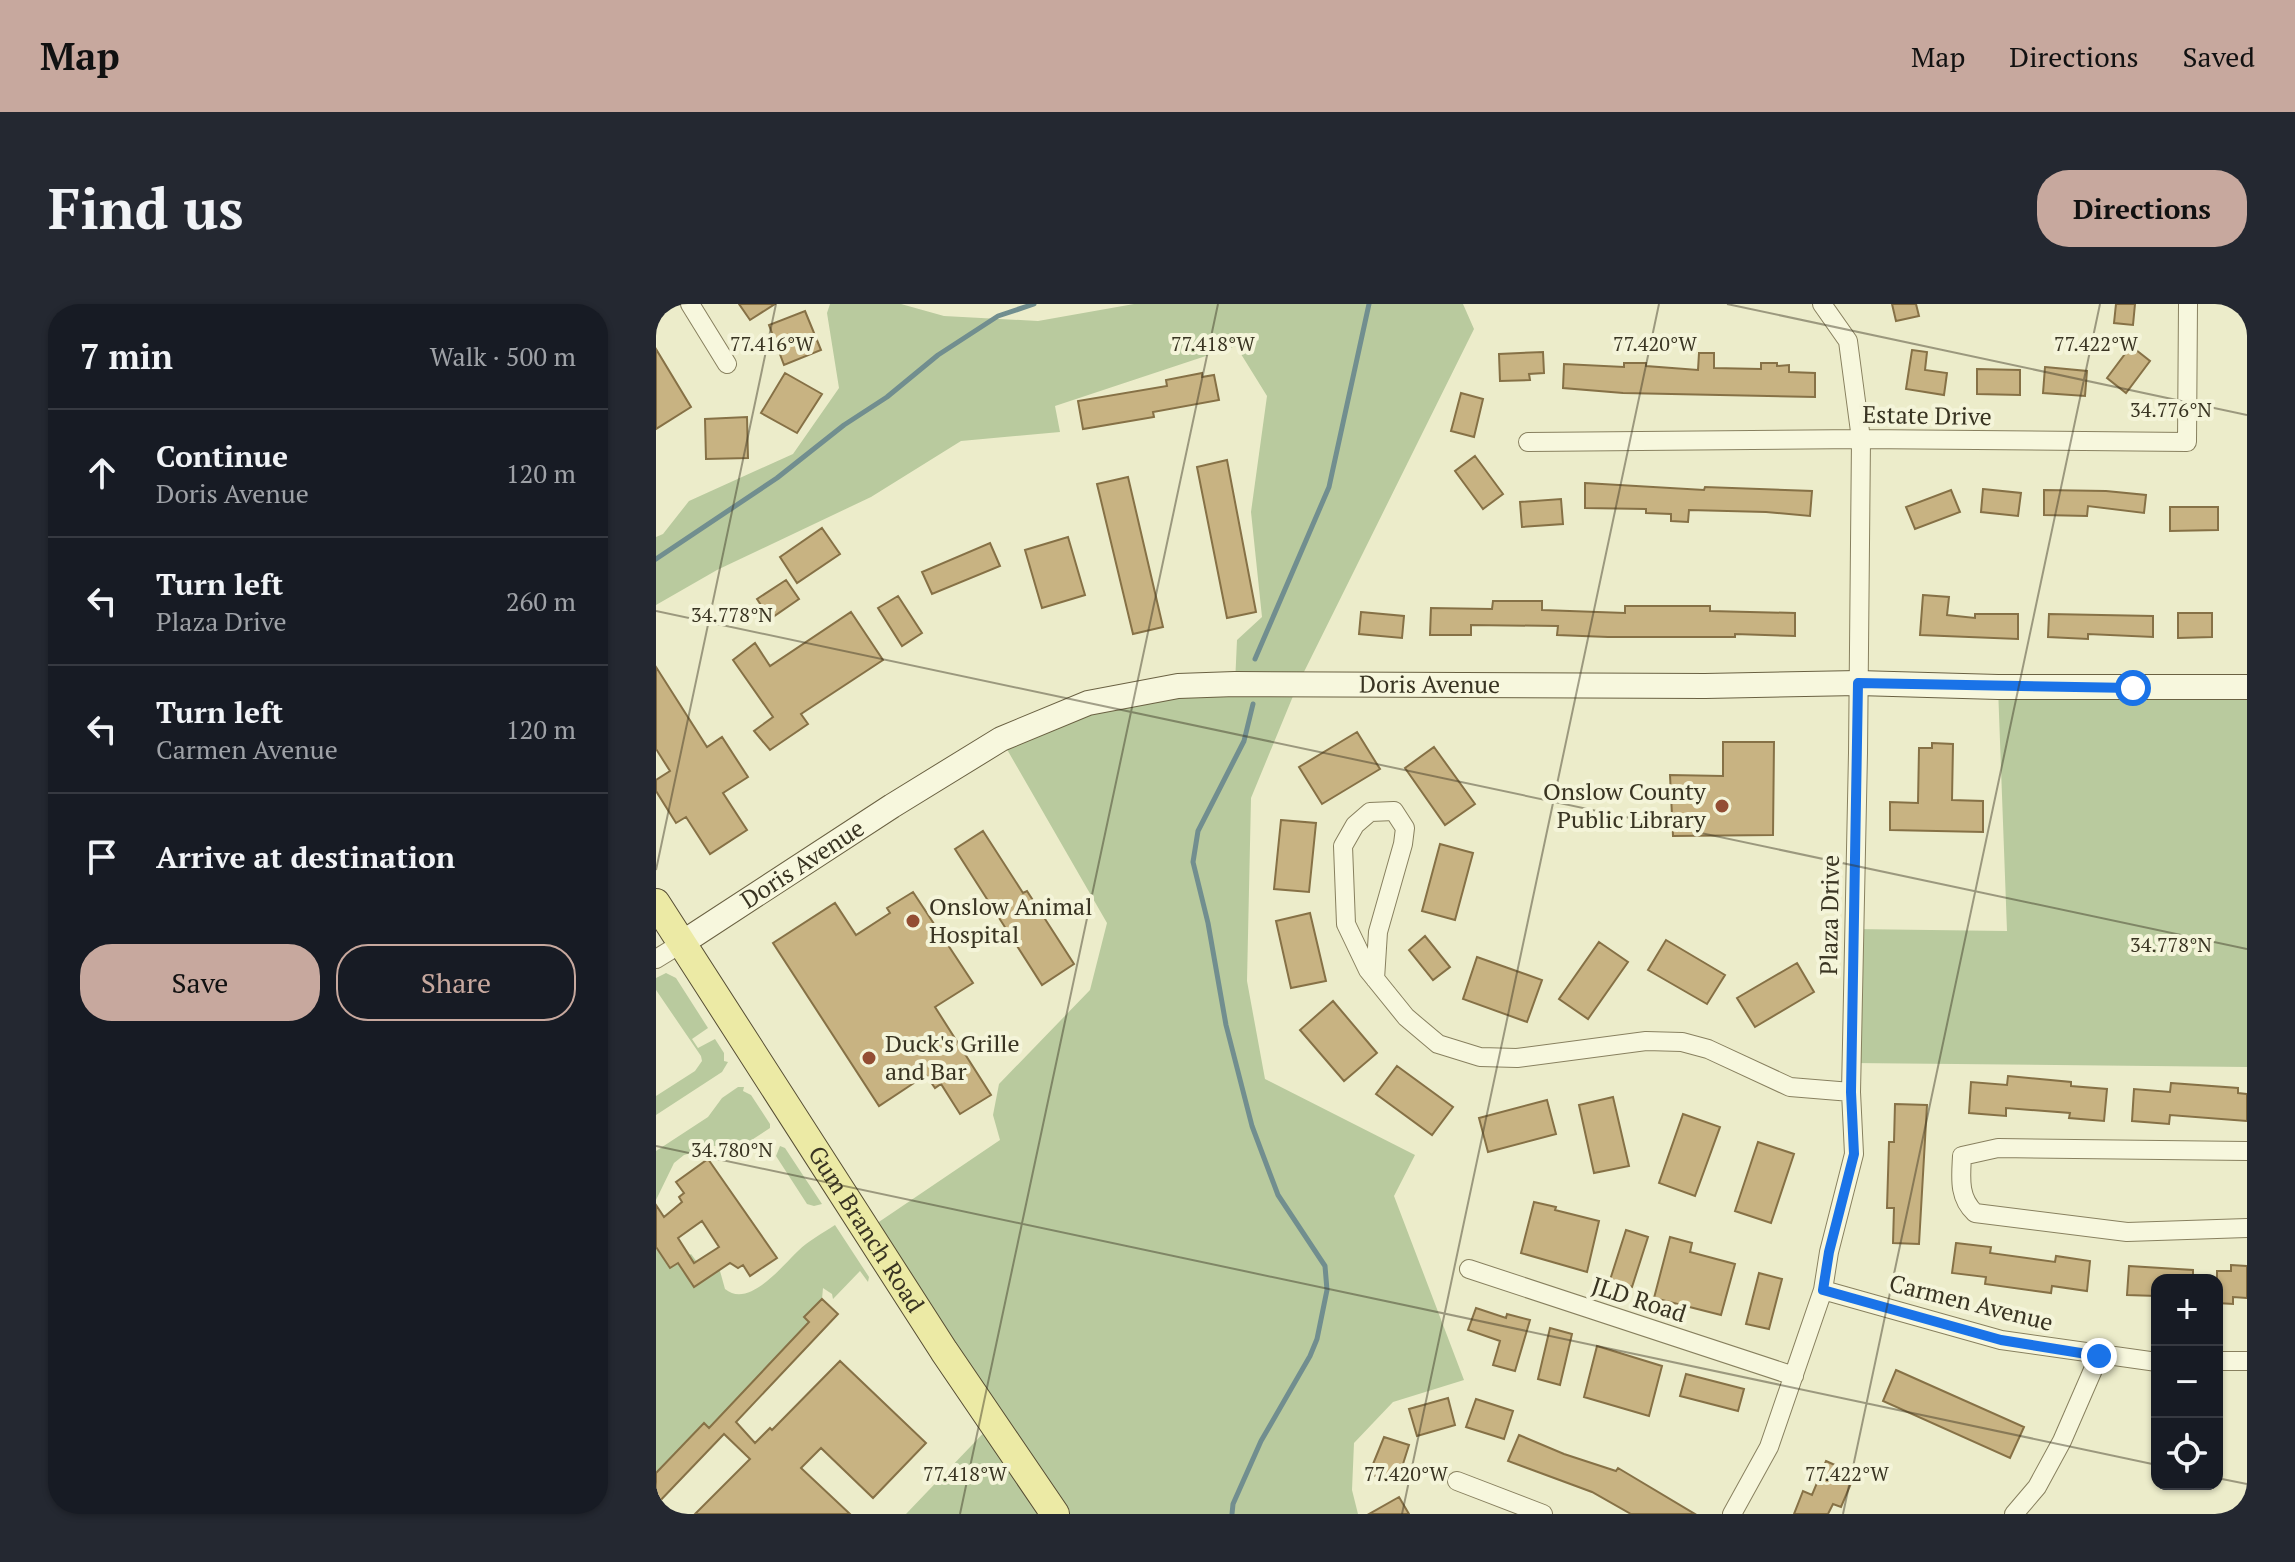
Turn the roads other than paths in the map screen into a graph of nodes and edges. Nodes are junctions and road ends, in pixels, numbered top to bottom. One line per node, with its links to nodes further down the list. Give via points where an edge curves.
1 (690, 304): 4 (street)
2 (1822, 304): 5 (street, Plaza Drive, via 1848,341)
3 (2188, 304): 5 (street, Estate Drive, via 2187,442)
4 (727, 364)
5 (1861, 439): 6 (street, Estate Drive); 7 (street, Plaza Drive)
6 (1528, 442)
7 (1858, 683): 8 (street, Doris Avenue); 10 (street, Doris Avenue, via 1208,684 1088,703 973,756); 13 (street, Plaza Drive)
8 (2247, 687)
9 (656, 903): 10 (main road, Gum Branch Road)
10 (682, 943): 11 (street); 24 (main road, Gum Branch Road)
11 (656, 959)
12 (1375, 979): 12 (street, via 1346,924 1343,846 1370,812 1394,811 1405,828 1378,932); 13 (street, via 1406,1017 1438,1044 1480,1057 1682,1042 1790,1087)
13 (1851, 1092): 17 (street, Plaza Drive, via 1854,1154)
14 (2247, 1151): 15 (street, via 1998,1148 1962,1156 1961,1188 1975,1213 2127,1232)
15 (2247, 1228)
16 (1469, 1269): 22 (street, JLD Road)
17 (1823, 1290): 18 (street, Carmen Avenue, via 2001,1340); 22 (street, Plaza Drive)
18 (2099, 1356): 19 (street, Carmen Avenue); 27 (street, via 2062,1441 2037,1487)
19 (2151, 1361)
20 (2223, 1361): 21 (street)
21 (2247, 1361)
22 (1794, 1376): 26 (street, Plaza Drive, via 1769,1447)
23 (1457, 1481): 25 (street)
24 (1055, 1514)
25 (1543, 1514)
26 (1732, 1514)
27 (2014, 1514)

